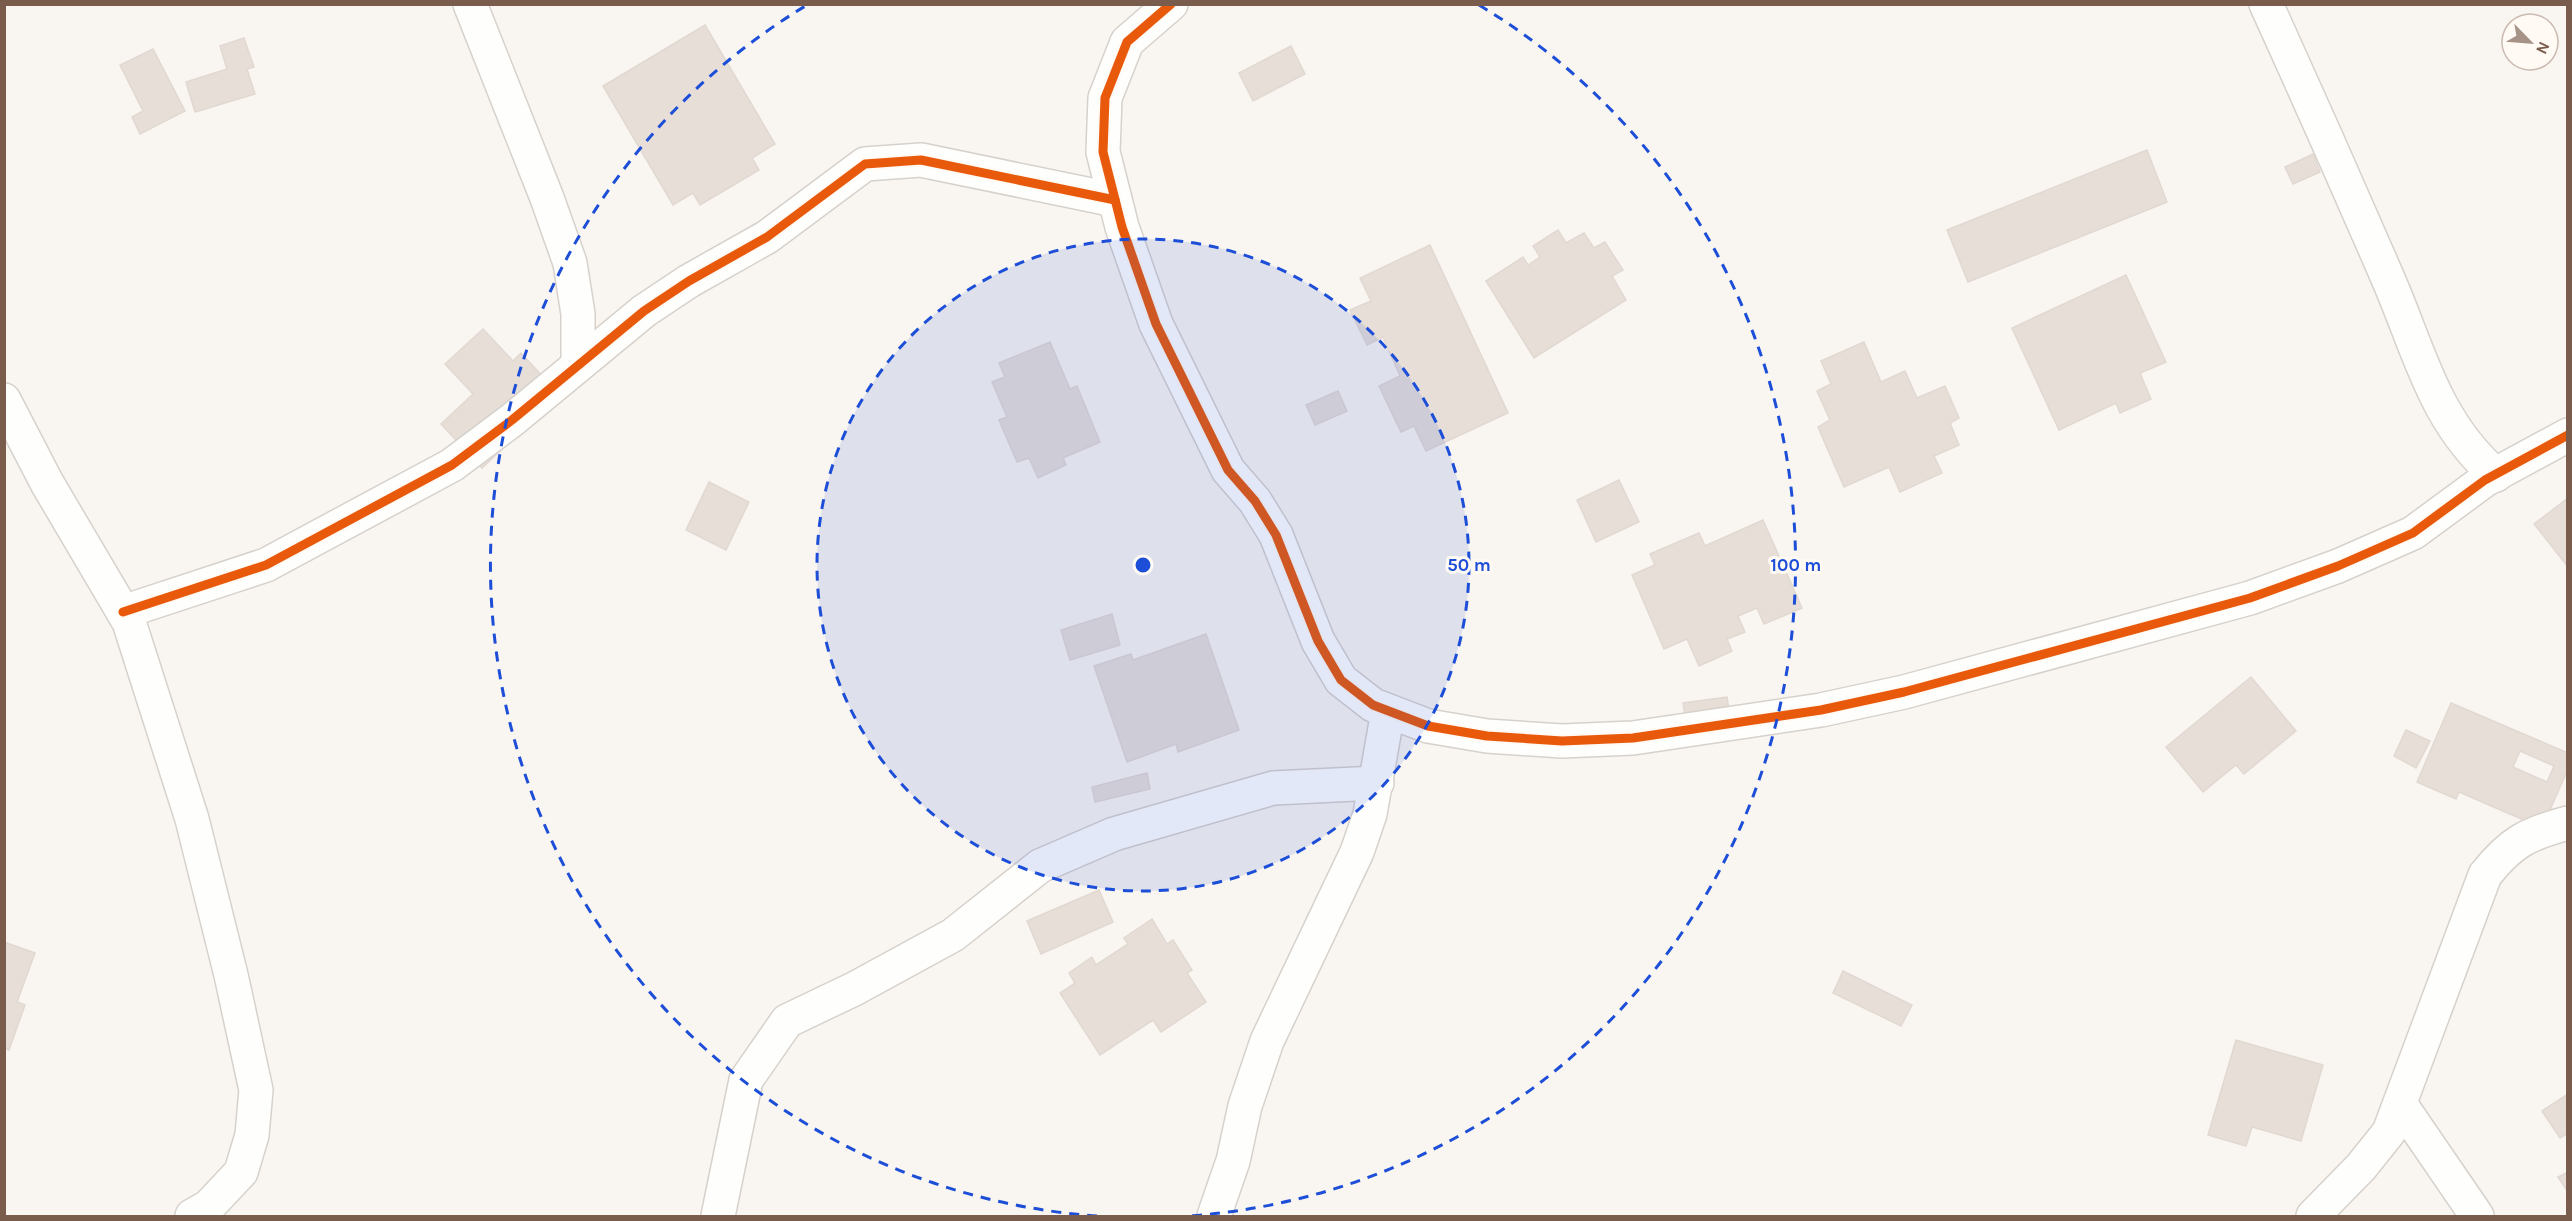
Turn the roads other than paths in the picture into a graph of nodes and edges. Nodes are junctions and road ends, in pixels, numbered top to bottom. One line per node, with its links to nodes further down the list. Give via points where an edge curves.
1 (470, 4): 5 (street, via 570,263 578,314)
2 (1171, 4): 4 (street, via 1127,42 1105,98 1103,152)
3 (2266, 4): 8 (street, via 2390,282 2433,390 2457,434)
4 (1115, 200): 5 (street, via 921,160 865,164 767,237 644,310); 10 (street, via 1156,324 1228,470 1276,535 1318,640 1341,680 1373,705)
5 (578, 363): 9 (street, via 452,465 266,565)
6 (4, 400): 9 (street, via 47,483)
7 (2568, 435): 8 (street)
8 (2496, 475): 10 (street, via 2413,533 2250,598 1949,680 1821,710 1633,738 1562,741 1440,728)
9 (123, 612): 14 (street, via 192,819 256,1090 252,1135 241,1172 208,1207)
10 (1388, 711): 11 (street)
11 (1377, 783): 15 (street, via 1273,788 1114,834 1040,866 953,935 787,1021 746,1080); 16 (street, via 1357,852 1267,1041)
12 (2568, 823): 13 (street, via 2534,832 2514,844 2485,875 2423,1035)
13 (2401, 1105): 17 (street, via 2378,1147); 18 (street)
14 (192, 1216)
15 (718, 1216)
16 (1214, 1216)
17 (2313, 1216)
18 (2477, 1216)

